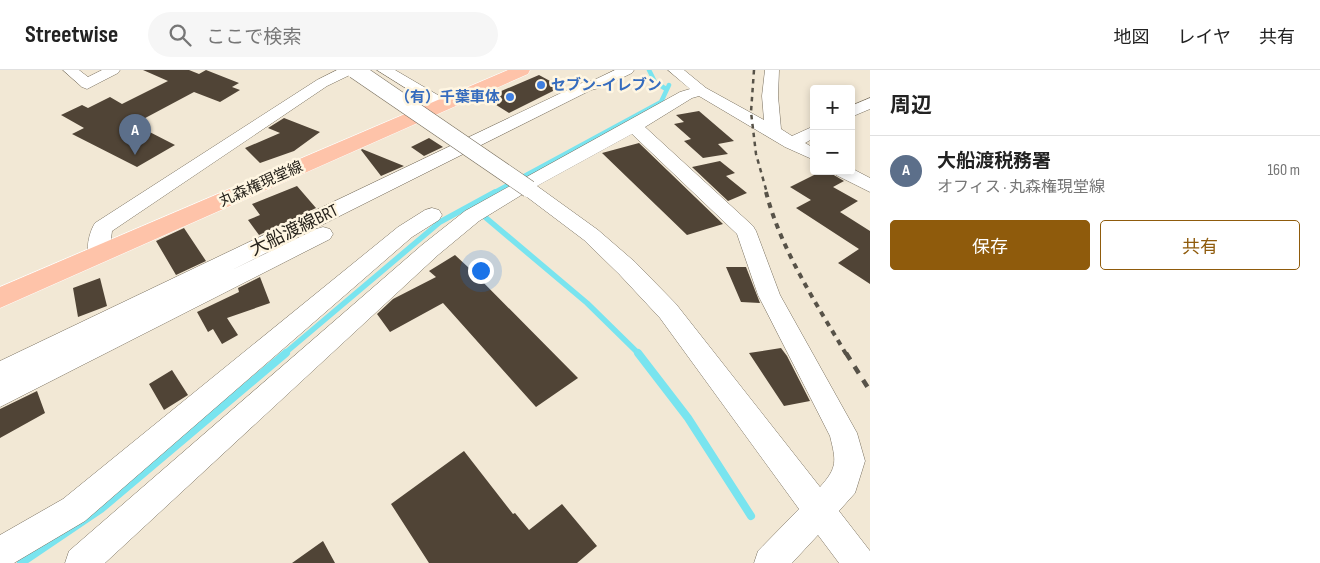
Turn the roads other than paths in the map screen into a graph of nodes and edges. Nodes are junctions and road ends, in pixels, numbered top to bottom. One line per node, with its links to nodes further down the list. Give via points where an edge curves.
1 (70, 70): 2 (street, via 87,84)
2 (113, 70)
3 (349, 70): 25 (street, via 322,83 102,228)
4 (354, 70): 29 (street, bridge, via 529,189 592,236 627,268 668,311)
5 (384, 70): 14 (street)
6 (522, 70): 14 (main road, 丸森権現堂線)
7 (616, 70): 11 (street, 大船渡線BRT)
8 (627, 70): 11 (street, 大船渡線BRT)
9 (675, 70): 12 (street)
10 (772, 70): 17 (street)
11 (587, 86): 27 (street, 大船渡線BRT)
12 (701, 91): 16 (street, via 686,95); 17 (street)
13 (870, 103): 15 (street)
14 (442, 104): 25 (main road, 丸森権現堂線)
15 (855, 110)
16 (634, 126): 29 (street, via 746,231 769,295 843,433 850,461 844,482); 31 (street, via 481,211 423,257)
17 (773, 133): 19 (street)
18 (810, 133): 19 (street)
19 (791, 142): 20 (street)
20 (810, 153)
21 (850, 175): 23 (street)
22 (433, 179): 28 (street)
23 (870, 186)
24 (432, 215): 30 (street, via 405,232 74,510)
25 (98, 255): 26 (main road, 丸森権現堂線)
26 (0, 298)
27 (0, 373)
28 (0, 395)
29 (819, 511): 32 (street); 33 (street)
30 (0, 554)
31 (81, 563)
32 (770, 563)
33 (859, 563)

